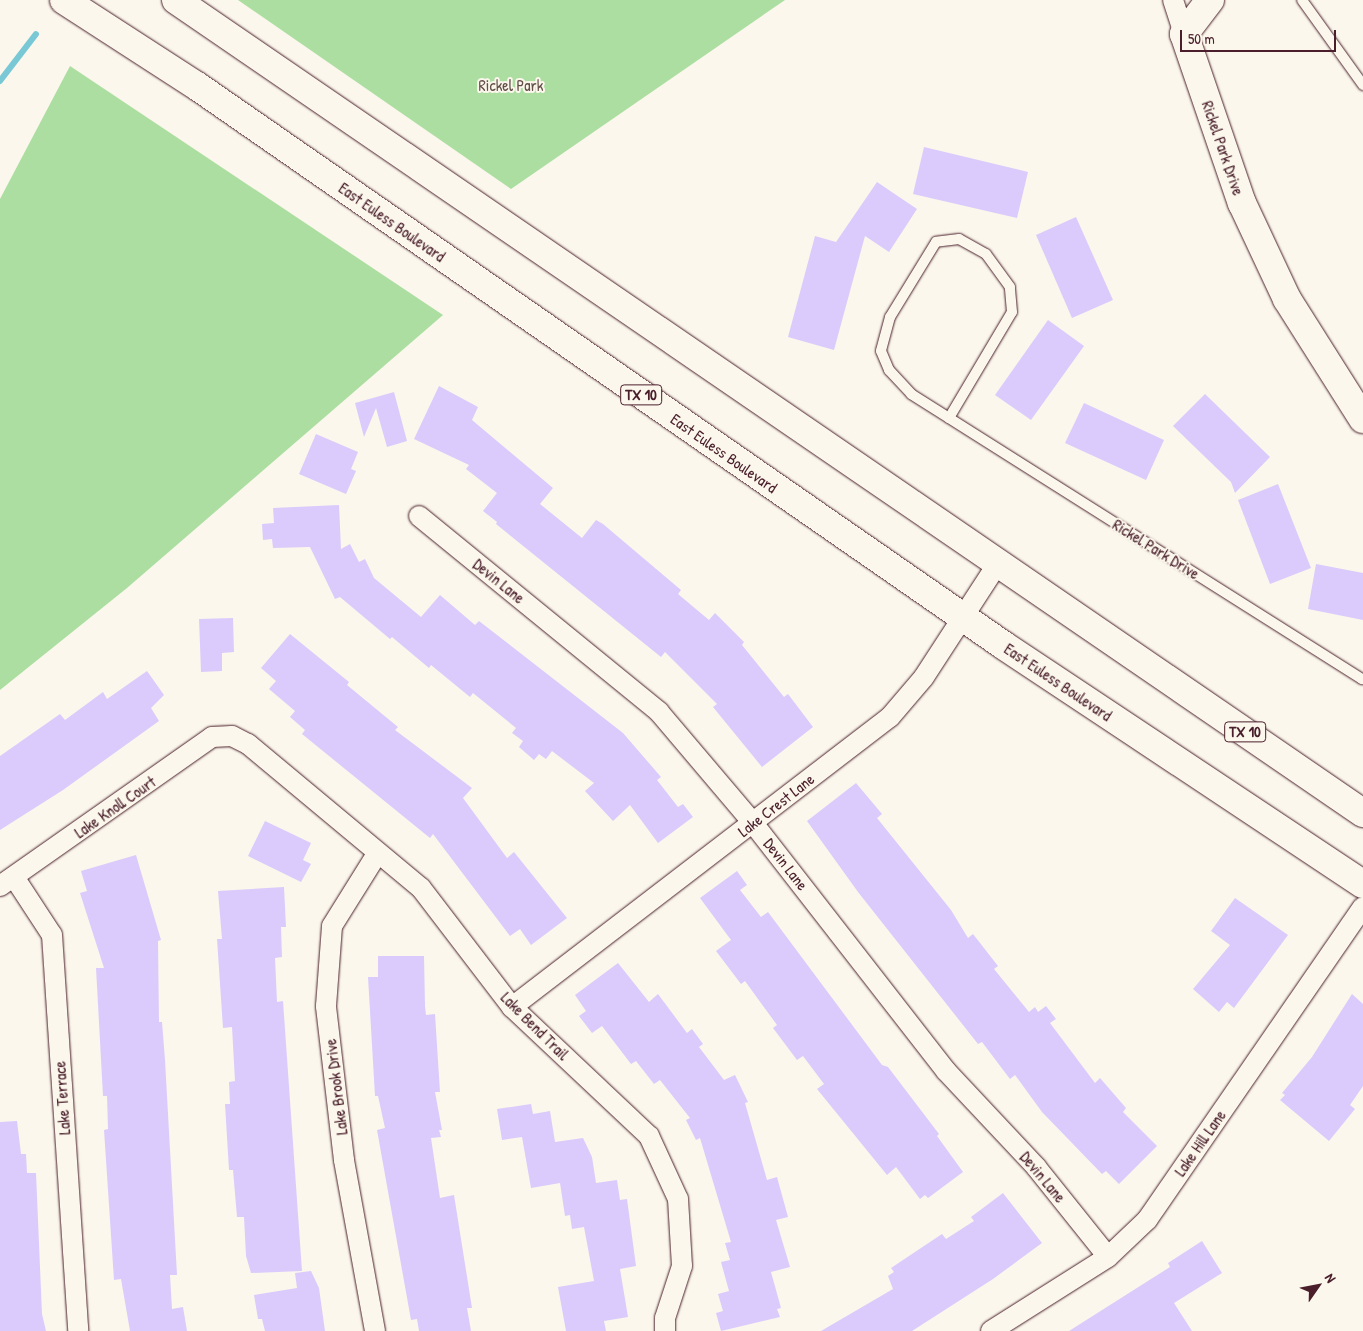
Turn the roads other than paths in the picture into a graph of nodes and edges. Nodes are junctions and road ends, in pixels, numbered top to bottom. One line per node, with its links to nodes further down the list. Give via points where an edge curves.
1 (64, 0): 12 (main road, East Euless Boulevard / TX 10, via 197,86)
2 (176, 0): 11 (main road, TX 10)
3 (1173, 0): 6 (street, Rickel Park Drive)
4 (1210, 0): 6 (main road)
5 (1302, 0): 7 (lane)
6 (1184, 34): 9 (main road, Rickel Park Drive, via 1242,203 1254,229 1287,299)
7 (1363, 85)
8 (949, 418): 8 (lane, Rickel Park Drive, via 911,394 889,370 881,352 890,317 936,242 959,239 986,254 1010,287 1012,312); 13 (lane, Rickel Park Drive)
9 (1363, 419)
10 (419, 516): 16 (street, Devin Lane, via 659,712)
11 (998, 563): 12 (street, Lake Crest Lane); 15 (main road, TX 10)
12 (962, 617): 16 (street, Lake Crest Lane, via 924,677 890,717); 19 (main road, East Euless Boulevard / TX 10)
13 (1363, 679)
14 (232, 736): 17 (street, Lake Bend Trail, via 248,744); 18 (street, Lake Knoll Court, via 212,737)
15 (1363, 813)
16 (753, 822): 21 (street, Lake Crest Lane); 22 (street, Devin Lane, via 946,1071 1036,1167)
17 (377, 854): 21 (street, Lake Bend Trail, via 421,888); 24 (street, Lake Brook Drive, via 332,926 326,1006 344,1160)
18 (7, 881): 23 (street, Lake Terrace, via 52,935)
19 (1363, 884)
20 (1363, 907): 22 (street, Lake Hill Lane, via 1147,1220)
21 (512, 1007): 25 (street, Lake Bend Trail, via 649,1136 678,1200 682,1266 665,1318)
22 (1108, 1257): 26 (street, Lake Hill Lane)
23 (78, 1331)
24 (375, 1331)
25 (665, 1331)
26 (991, 1331)

